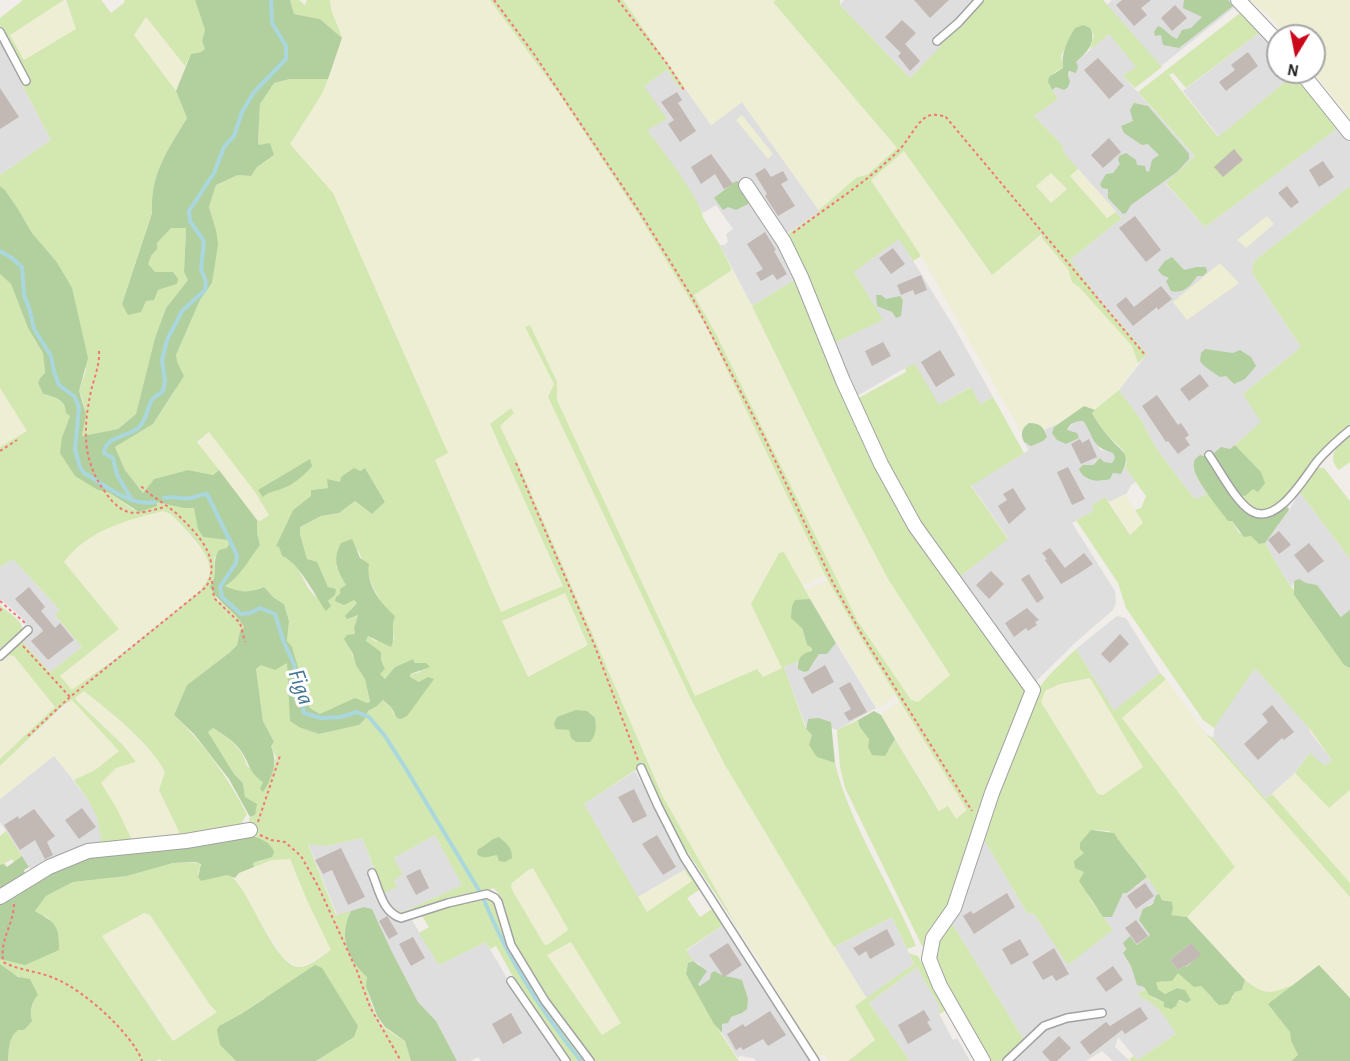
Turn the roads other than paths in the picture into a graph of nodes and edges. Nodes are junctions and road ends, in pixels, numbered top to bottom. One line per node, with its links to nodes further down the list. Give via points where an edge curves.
1 (979, 0): 5 (lane)
2 (1238, 0): 3 (street)
3 (1266, 29)
4 (0, 32): 6 (lane)
5 (937, 41)
6 (26, 81)
7 (1310, 84): 8 (street)
8 (1350, 134)
9 (746, 185): 23 (street, via 801,277 843,381 915,526 1033,690 992,793 954,908 933,938 929,959)
10 (1350, 430): 11 (lane, via 1319,459 1293,495 1268,512 1257,513 1243,504)
11 (1209, 455)
12 (28, 630): 13 (lane)
13 (0, 656)
14 (641, 768): 22 (lane, via 684,857)
15 (250, 831): 17 (street, via 88,851 49,867)
16 (372, 873): 21 (lane, via 387,910 401,918 487,894 495,898 511,945 545,1001)
17 (0, 897)
18 (511, 981): 20 (lane)
19 (1102, 1013): 24 (lane, via 1044,1026)
20 (566, 1061)
21 (590, 1061)
22 (815, 1061)
23 (983, 1061)
24 (1007, 1061)

